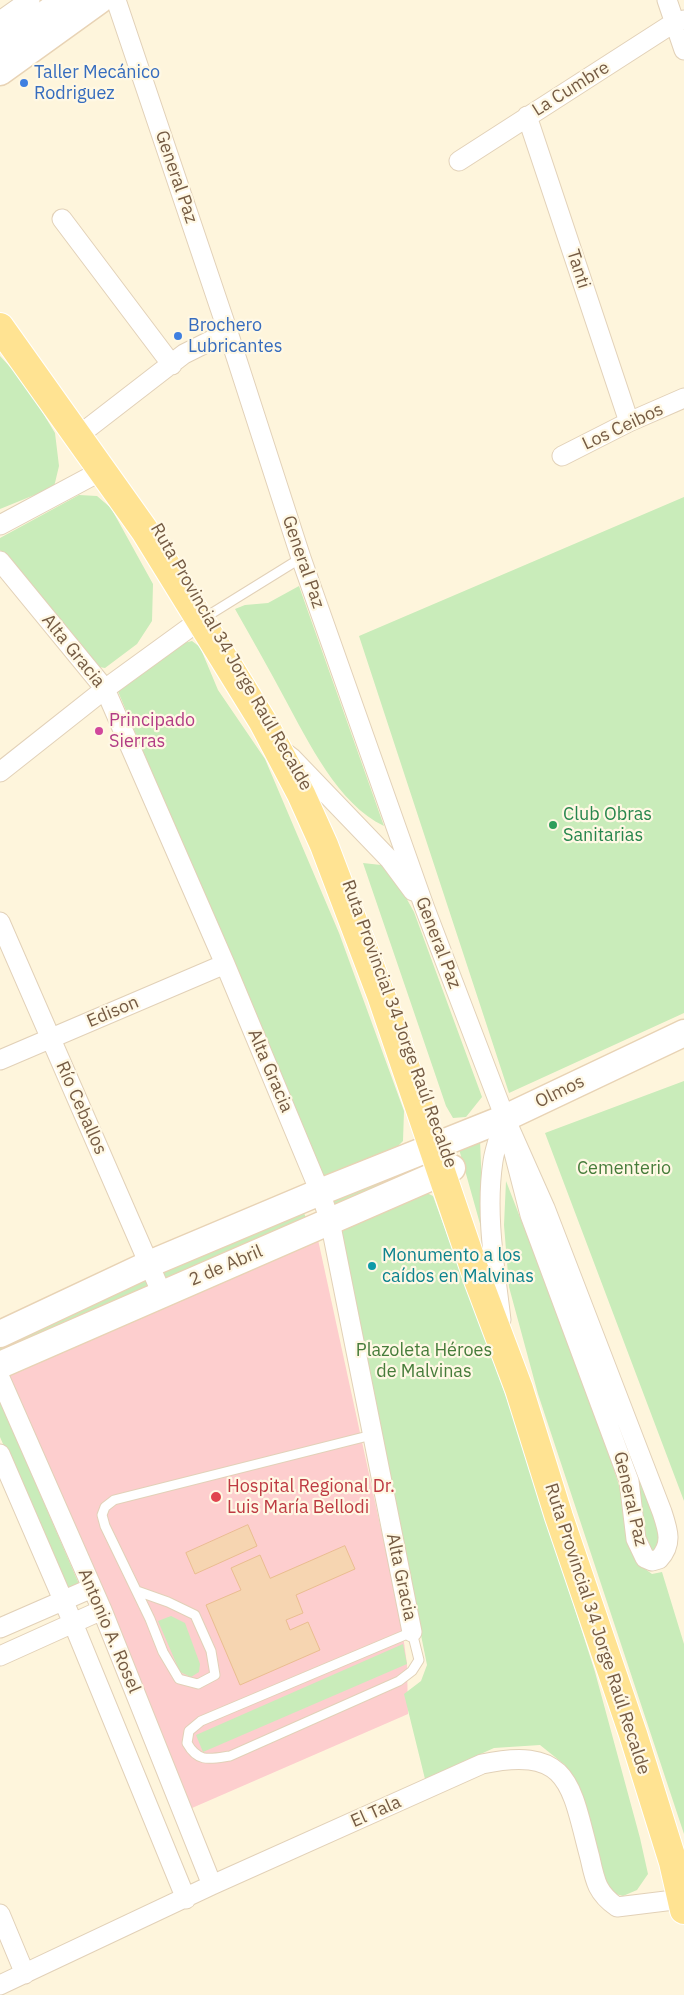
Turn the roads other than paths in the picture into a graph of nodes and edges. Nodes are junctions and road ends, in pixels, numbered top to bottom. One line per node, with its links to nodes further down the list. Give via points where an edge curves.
1 (30, 0): 6 (street)
2 (66, 0): 8 (street)
3 (100, 0): 10 (street)
4 (116, 0): 16 (street, General Paz)
5 (668, 0): 7 (street)
6 (0, 21)
7 (680, 21): 9 (street); 11 (street, La Cumbre)
8 (0, 46)
9 (684, 50)
10 (0, 72)
11 (527, 116): 12 (street, La Cumbre); 19 (street, Tanti)
12 (459, 162)
13 (62, 219): 17 (street)
14 (0, 311): 20 (main road, Ruta Provincial 34 Jorge Raúl Recalde)
15 (0, 327): 22 (main road, Ruta Provincial 34 Jorge Raúl Recalde)
16 (228, 332): 17 (street, via 184,354); 24 (street, General Paz)
17 (172, 365): 20 (street)
18 (684, 398): 19 (street, Los Ceibos)
19 (629, 422): 21 (street, Los Ceibos)
20 (86, 429): 26 (main road, Ruta Provincial 34 Jorge Raúl Recalde, via 154,525)
21 (562, 456)
22 (103, 470): 23 (street); 26 (main road, Ruta Provincial 34 Jorge Raúl Recalde)
23 (0, 525)
24 (301, 558): 26 (lane); 30 (street, General Paz)
25 (0, 561): 27 (street, Alta Gracia)
26 (204, 618): 27 (street); 28 (main road, Ruta Provincial 34 Jorge Raúl Recalde)
27 (105, 689): 29 (street); 32 (street, Alta Gracia)
28 (284, 752): 30 (street, via 390,860); 37 (main road, Ruta Provincial 34 Jorge Raúl Recalde, via 334,842)
29 (0, 772)
30 (424, 906): 36 (street, General Paz)
31 (0, 922): 34 (street, Río Ceballos)
32 (225, 964): 34 (street, Edison); 38 (street, Alta Gracia)
33 (684, 1033): 36 (street, Olmos)
34 (51, 1039): 35 (street, Edison); 40 (street, Río Ceballos)
35 (0, 1060)
36 (505, 1118): 36 (street, General Paz, via 530,1215 629,1481 636,1539 645,1558 659,1559 669,1546 662,1512 545,1208); 37 (street, Olmos); 43 (street, via 493,1160 490,1188)
37 (443, 1158): 38 (street, 2 de Abril); 39 (street, 2 de Abril); 43 (main road, Ruta Provincial 34 Jorge Raúl Recalde, via 487,1278)
38 (320, 1192): 39 (street, Alta Gracia); 40 (street, 2 de Abril)
39 (330, 1221): 41 (street, 2 de Abril); 46 (street, Alta Gracia)
40 (149, 1264): 41 (street, Río Ceballos); 42 (street, 2 de Abril)
41 (162, 1294): 44 (street, 2 de Abril)
42 (0, 1334)
43 (504, 1349): 58 (main road, Ruta Provincial 34 Jorge Raúl Recalde, via 633,1734)
44 (0, 1365)
45 (0, 1378): 48 (street, Antonio A. Rosel)
46 (372, 1435): 49 (lane, via 114,1500 105,1507 102,1515); 54 (street, Alta Gracia)
47 (0, 1454): 50 (street, Antonio A. Rosel)
48 (92, 1588): 50 (street); 51 (street, Antonio A. Rosel)
49 (137, 1591): 49 (lane, via 163,1652 179,1679 198,1684 214,1675 211,1651 195,1615)
50 (63, 1601): 52 (street, Antonio A. Rosel); 53 (street)
51 (102, 1610): 52 (street); 56 (street, Antonio A. Rosel)
52 (73, 1623): 55 (street); 57 (street, Antonio A. Rosel)
53 (0, 1628)
54 (412, 1632): 54 (lane, via 201,1721 189,1731 187,1743 192,1754 207,1760 230,1756 400,1681 412,1671 418,1660)
55 (0, 1656)
56 (212, 1886): 57 (street, El Tala); 58 (street, El Tala, via 482,1764 511,1758 539,1760 556,1770 572,1791 596,1882 604,1897 617,1907)
57 (186, 1899): 60 (street, El Tala)
58 (683, 1905)
59 (0, 1914): 60 (street)
60 (24, 1974): 61 (street, El Tala)
61 (0, 1985)

